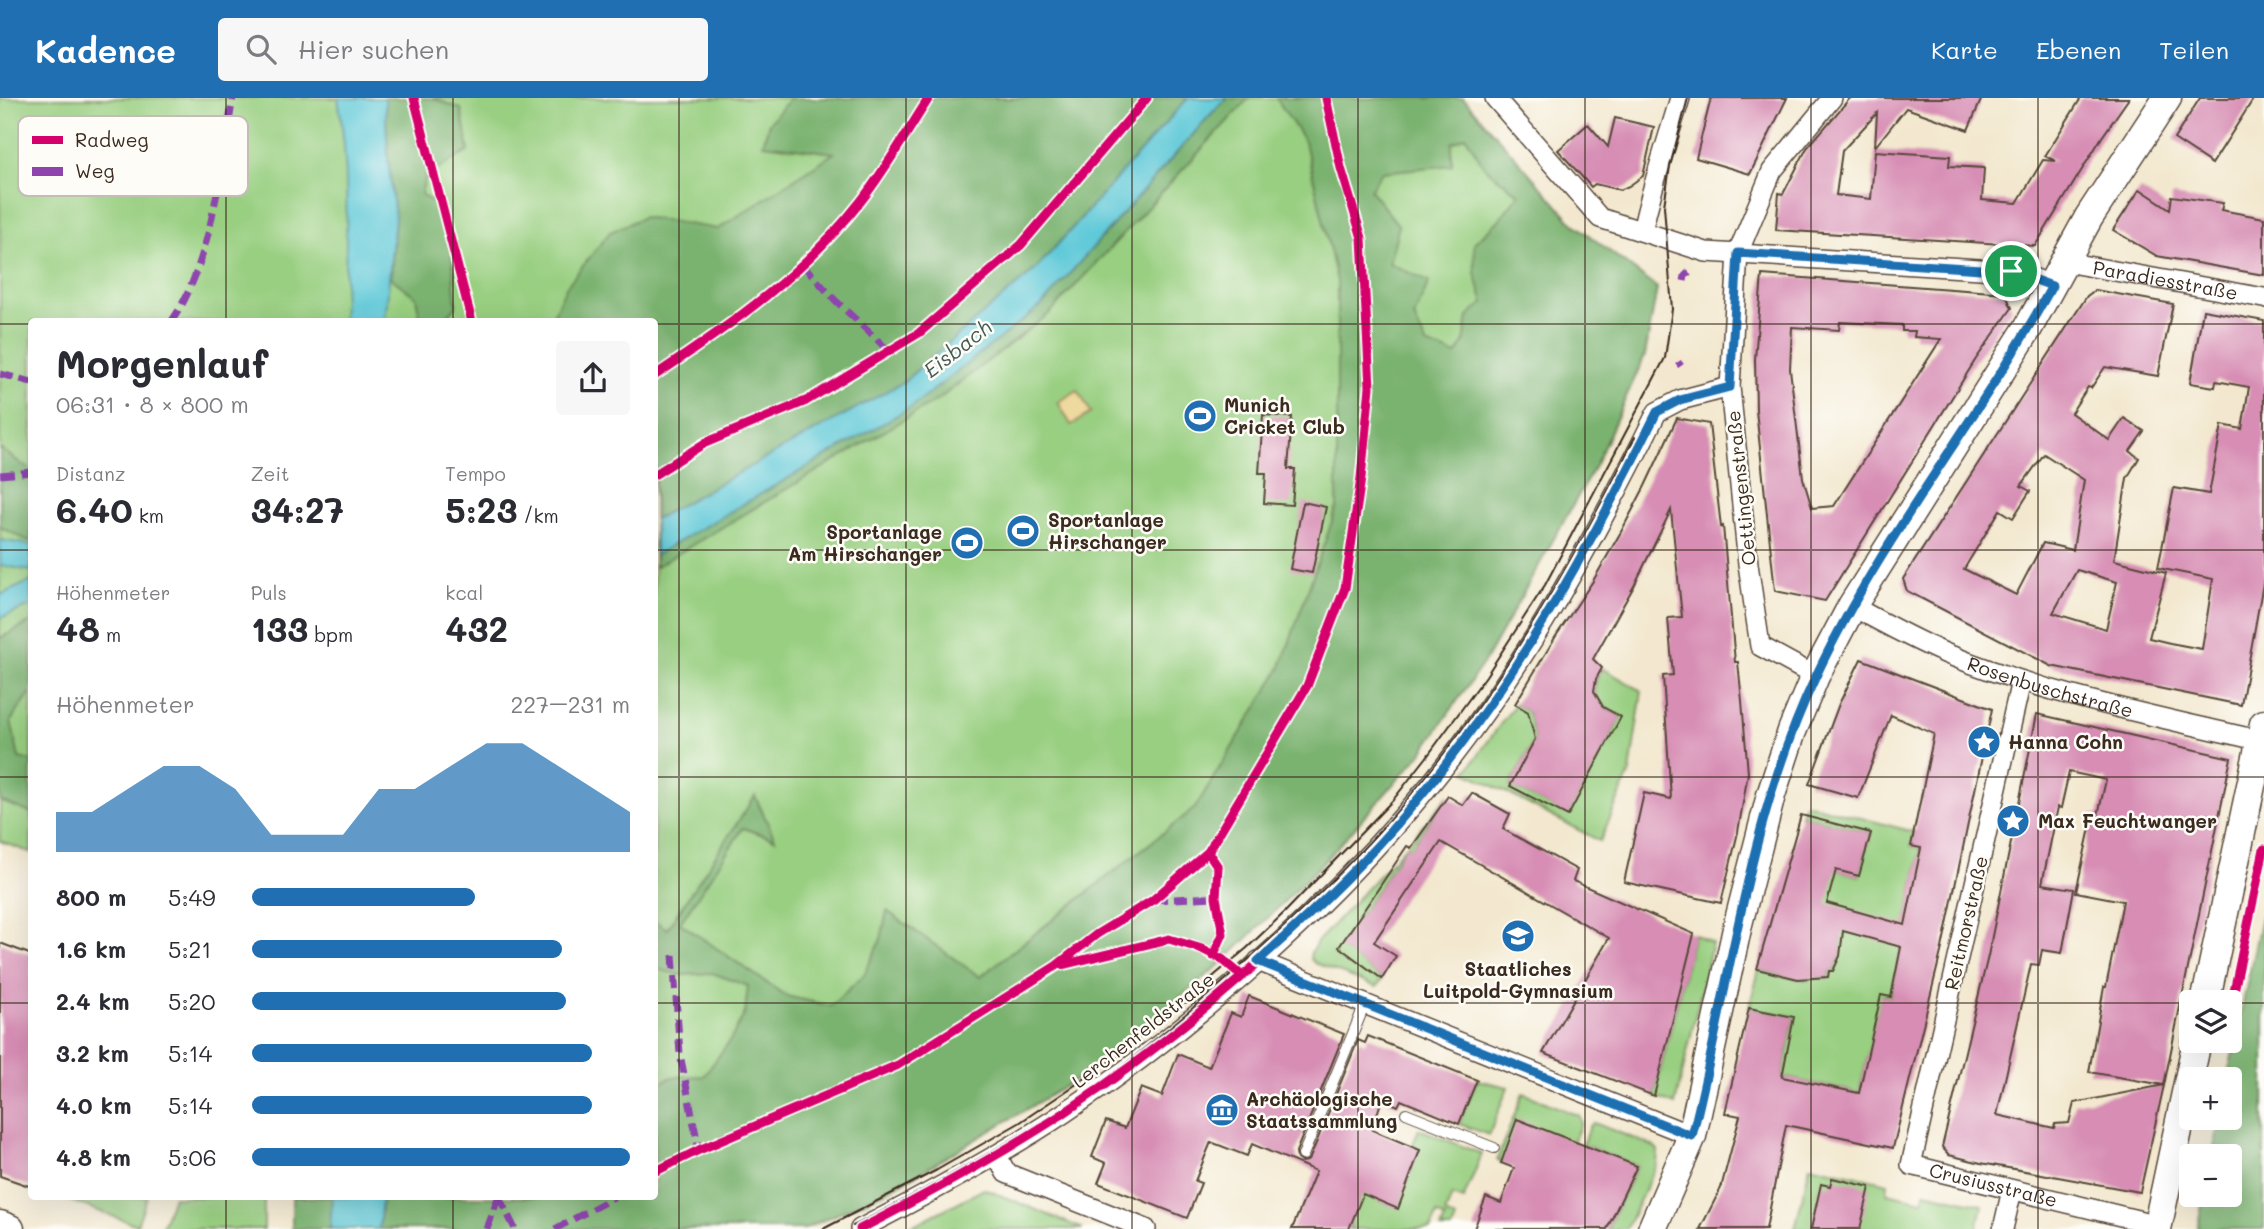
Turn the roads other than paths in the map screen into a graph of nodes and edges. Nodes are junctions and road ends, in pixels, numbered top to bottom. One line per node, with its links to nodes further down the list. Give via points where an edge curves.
1 (1495, 98): 5 (street, via 1600,218)
2 (1679, 98): 5 (street)
3 (1832, 98): 6 (street, via 1772,171)
4 (2167, 98): 7 (main road, via 2089,217)
5 (1642, 231): 6 (street, via 1706,252)
6 (1738, 253): 7 (street, Paradiesstraße); 9 (street, Oettingenstraße)
7 (2058, 274): 8 (street, Paradiesstraße); 10 (main road)
8 (2264, 298)
9 (1730, 387): 11 (street, Oettingenstraße, via 1760,646); 14 (street, Lerchenfeldstraße, via 1680,400 1657,412 1561,594 1474,727 1372,851)
10 (1852, 606): 11 (main road); 12 (street, Rosenbuschstraße, via 1947,654)
11 (1815, 676): 19 (main road, via 1771,795)
12 (2021, 681): 13 (street, Rosenbuschstraße); 23 (street, Reitmorstraße)
13 (2262, 733): 15 (main road)
14 (1258, 961): 16 (street); 21 (street, Lerchenfeldstraße, via 1129,1067)
15 (2208, 990)
16 (1365, 1004): 19 (street); 22 (lane)
17 (2194, 1053): 26 (main road)
18 (1406, 1113): 20 (lane)
19 (1692, 1136): 30 (main road)
20 (1494, 1148)
21 (997, 1155): 28 (street, Lerchenfeldstraße); 29 (street, via 1006,1172)
22 (1303, 1155)
23 (1911, 1165): 24 (street, Crusiusstraße)
24 (2012, 1190): 26 (street, Crusiusstraße); 31 (street)
25 (0, 1225): 27 (main road)
26 (2158, 1227)
27 (10, 1229)
28 (860, 1229)
29 (1146, 1229)
30 (1651, 1229)
31 (2003, 1229)

